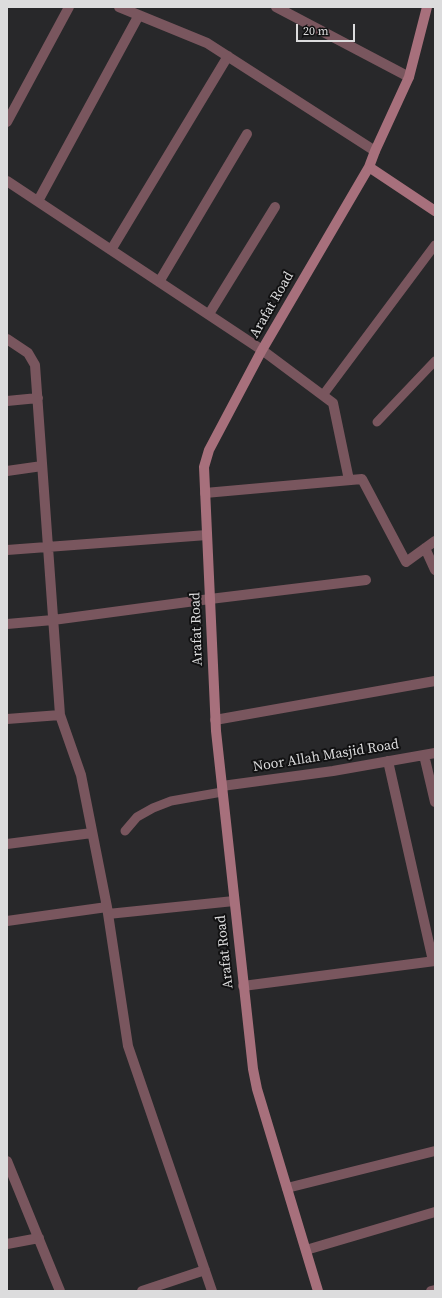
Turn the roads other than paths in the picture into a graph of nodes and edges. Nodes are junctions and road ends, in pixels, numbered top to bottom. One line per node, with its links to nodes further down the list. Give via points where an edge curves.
1 (69, 7): 8 (street)
2 (119, 7): 5 (street)
3 (276, 7): 7 (street)
4 (427, 7): 7 (street, Arafat Road)
5 (139, 15): 6 (street, via 207,43); 13 (street)
6 (228, 56): 10 (street); 17 (street)
7 (409, 77): 10 (street, Arafat Road)
8 (7, 122)
9 (247, 134): 18 (street)
10 (375, 151): 11 (street, Arafat Road)
11 (369, 167): 15 (street); 21 (street, Arafat Road)
12 (7, 181): 13 (street)
13 (38, 201): 17 (street)
14 (275, 207): 19 (street)
15 (435, 211)
16 (435, 245): 23 (lane)
17 (111, 250): 18 (street)
18 (159, 282): 19 (street)
19 (209, 314): 21 (street)
20 (7, 339): 24 (street, via 28,353 35,365)
21 (262, 350): 23 (street); 30 (street, Arafat Road, via 208,450 204,468)
22 (435, 361): 26 (lane)
23 (323, 395): 29 (street, via 333,403)
24 (38, 398): 25 (street); 27 (street)
25 (7, 402)
26 (377, 422)
27 (42, 466): 28 (street); 33 (street)
28 (7, 471)
29 (349, 480): 30 (street); 34 (street, via 362,479 406,562)
30 (205, 493): 31 (street, Arafat Road)
31 (207, 535): 33 (street); 38 (street, Arafat Road)
32 (435, 541): 34 (street)
33 (48, 547): 35 (street); 39 (street)
34 (424, 548): 36 (street)
35 (7, 550)
36 (435, 570)
37 (366, 580): 38 (street)
38 (210, 599): 39 (street); 44 (street, Arafat Road)
39 (53, 620): 40 (street); 42 (street)
40 (7, 624)
41 (435, 681): 44 (street)
42 (60, 715): 43 (street); 51 (street, via 81,775)
43 (7, 719)
44 (215, 720): 48 (street, Arafat Road)
45 (435, 753): 46 (street, Noor Allah Masjid Road)
46 (424, 755): 47 (street, Noor Allah Masjid Road); 49 (street)
47 (388, 761): 48 (street, Noor Allah Masjid Road); 56 (street)
48 (222, 789): 50 (lane, via 153,808 137,817); 53 (street, Arafat Road)
49 (435, 802)
50 (125, 831)
51 (92, 833): 52 (street); 54 (street)
52 (7, 844)
53 (234, 901): 54 (street); 57 (street, Arafat Road)
54 (108, 911): 55 (street); 65 (street, via 128,1046)
55 (7, 921)
56 (434, 961): 57 (street)
57 (243, 986): 60 (street, Arafat Road, via 252,1069)
58 (435, 1151): 60 (street)
59 (7, 1161): 62 (street)
60 (287, 1188): 64 (street, Arafat Road)
61 (435, 1212): 64 (street)
62 (39, 1238): 63 (street); 67 (street)
63 (7, 1244)
64 (306, 1250): 70 (street, Arafat Road)
65 (205, 1270): 68 (street); 69 (street)
66 (435, 1290): 71 (street)
67 (60, 1291)
68 (142, 1291)
69 (212, 1291)
70 (318, 1291)
71 (431, 1291)

